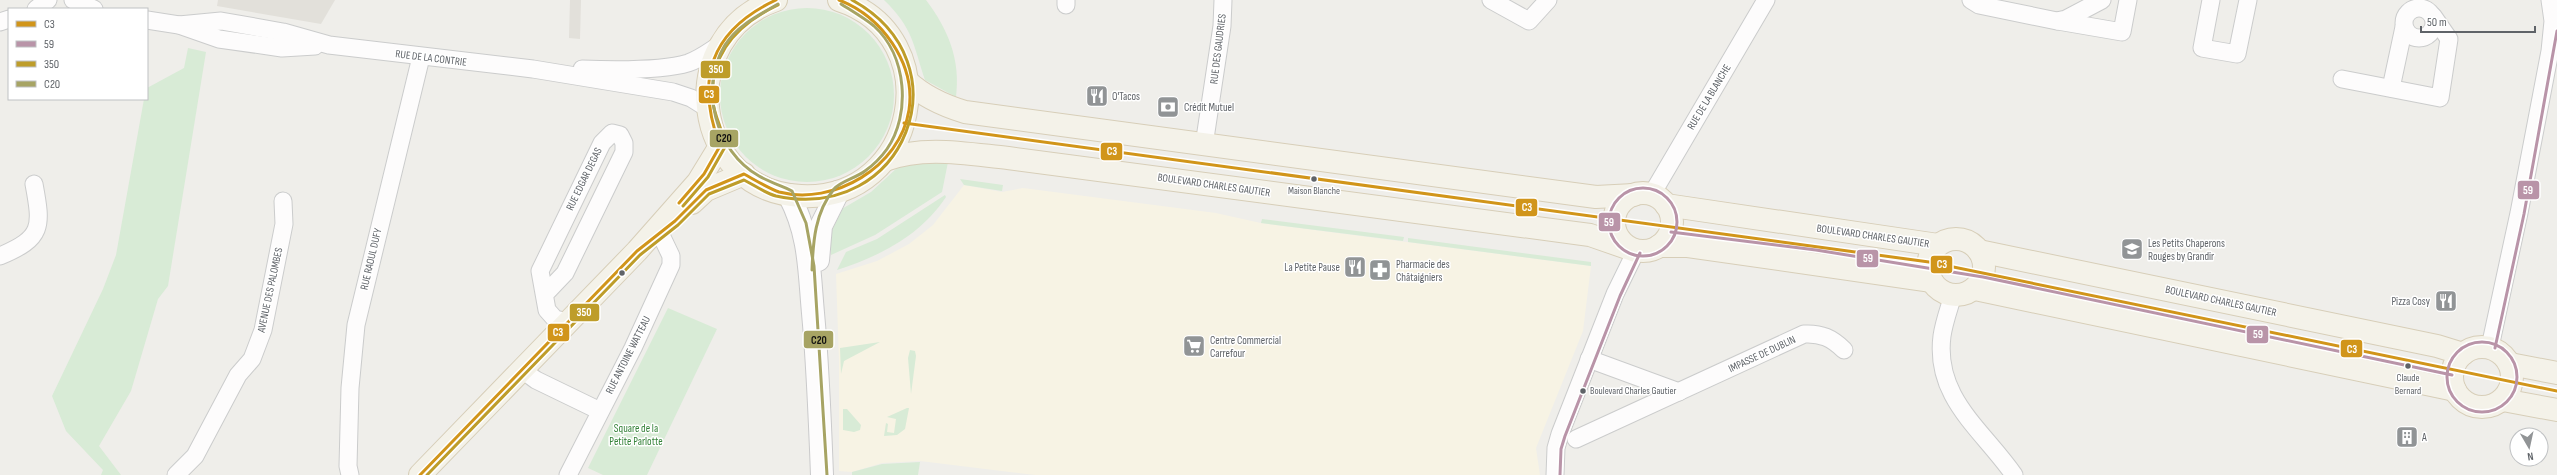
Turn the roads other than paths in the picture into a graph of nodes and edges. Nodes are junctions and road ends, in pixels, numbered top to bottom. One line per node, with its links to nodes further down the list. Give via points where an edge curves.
1 (48, 0): 17 (street)
2 (73, 0): 18 (street)
3 (776, 0): 16 (main road)
4 (1223, 0): 30 (street, RUE DES GAUDRIES, via 1222,26)
5 (1491, 0): 6 (street, via 1529,21)
6 (1548, 0)
7 (1766, 0): 37 (street, RUE DE LA BLANCHE)
8 (1972, 0): 21 (street, via 1979,5)
9 (2102, 0): 21 (street)
10 (2128, 0): 21 (street, via 2122,32)
11 (2211, 0): 12 (street, via 2202,48 2237,54)
12 (2248, 0)
13 (2550, 0): 52 (street, via 2553,21 2550,51)
14 (843, 1): 27 (main road, via 868,15 887,33 900,56)
15 (2414, 4): 19 (street, via 2426,9); 22 (street, via 2406,14)
16 (749, 7): 23 (main road)
17 (37, 8)
18 (92, 8)
19 (2433, 16): 22 (street, via 2433,29 2424,37 2411,36); 28 (street, via 2449,39 2440,98)
20 (148, 20): 24 (street, RUE DE LA CONTRIE, via 179,25 221,21 283,32 329,45)
21 (2057, 21)
22 (2404, 27): 28 (street)
23 (721, 44): 25 (street, RUE DE LA CONTRIE, via 699,58 674,65 624,70); 29 (main road, via 708,75)
24 (421, 57): 25 (street, RUE DE LA CONTRIE); 65 (street, RUE RAOUL DUFY, via 356,325 350,388)
25 (532, 69): 29 (street, RUE DE LA CONTRIE, via 673,92 691,98)
26 (2342, 78): 28 (street)
27 (907, 81): 30 (main road, BOULEVARD CHARLES GAUTIER, via 936,100 965,112); 32 (main road, via 908,102 904,123 897,143)
28 (2391, 88)
29 (707, 108): 31 (main road)
30 (1204, 145): 37 (main road, BOULEVARD CHARLES GAUTIER, via 1596,197)
31 (720, 146): 33 (main road); 42 (main road, via 698,182)
32 (885, 160): 35 (main road, via 860,182); 43 (main road, BOULEVARD CHARLES GAUTIER, via 896,156 942,152 1008,158 1590,235)
33 (744, 174): 36 (main road, via 770,189); 39 (main road, via 706,190)
34 (34, 184): 45 (street, via 40,218 36,230 22,246)
35 (838, 192): 36 (main road, via 814,196); 51 (main road, via 826,212 818,239)
36 (789, 195): 51 (main road, via 799,214 807,239)
37 (1651, 198): 40 (main road, BOULEVARD CHARLES GAUTIER); 41 (main road, via 1670,212 1672,227 1665,241); 43 (main road, via 1622,202 1617,208 1614,223 1617,235 1623,243)
38 (283, 201): 68 (street, AVENUE DES PALOMBES, via 284,224 263,330 252,359 238,375 195,456)
39 (660, 233): 42 (main road); 63 (street, RUE ANTOINE WATTEAU, via 671,256 668,273)
40 (1938, 245): 44 (main road, via 1958,239 1969,242); 46 (main road, via 1929,262)
41 (1659, 246): 43 (main road); 46 (main road, via 1688,246)
42 (637, 251): 50 (main road)
43 (1636, 251): 55 (street)
44 (1980, 251): 47 (main road, via 1984,272); 54 (main road, BOULEVARD CHARLES GAUTIER, via 2437,346)
45 (0, 256)
46 (1932, 281): 49 (main road, via 1942,292)
47 (1974, 289): 49 (main road, via 1964,294); 59 (main road)
48 (545, 294): 48 (street, RUE EDGAR DEGAS, via 564,273 624,152 624,143 620,135 612,133 605,137 540,271); 50 (street, RUE EDGAR DEGAS, via 547,310 555,319)
49 (1953, 295): 71 (street, via 1942,337 1946,382 1953,399)
50 (568, 322): 57 (main road)
51 (816, 344): 67 (main road)
52 (2490, 347): 54 (main road, via 2480,346); 56 (main road, via 2505,356)
53 (1844, 350): 60 (street, IMPASSE DE DUBLIN, via 1828,336 1804,334)
54 (2463, 354): 59 (main road, via 2453,370)
55 (1589, 359): 60 (street); 70 (street, via 1556,448)
56 (2510, 364): 58 (main road); 61 (main road, via 2513,382)
57 (521, 369): 63 (street, via 536,380); 69 (main road)
58 (2557, 373)
59 (2455, 390): 61 (main road, via 2468,404 2476,407 2495,405)
60 (1679, 392): 64 (street, IMPASSE DE DUBLIN)
61 (2503, 400): 62 (main road)
62 (2557, 410)
63 (600, 411): 66 (street, RUE ANTOINE WATTEAU)
64 (1576, 439)
65 (348, 472)
66 (571, 474)
67 (823, 474)
68 (176, 475)
69 (420, 475)
70 (1555, 475)
71 (2014, 475)

